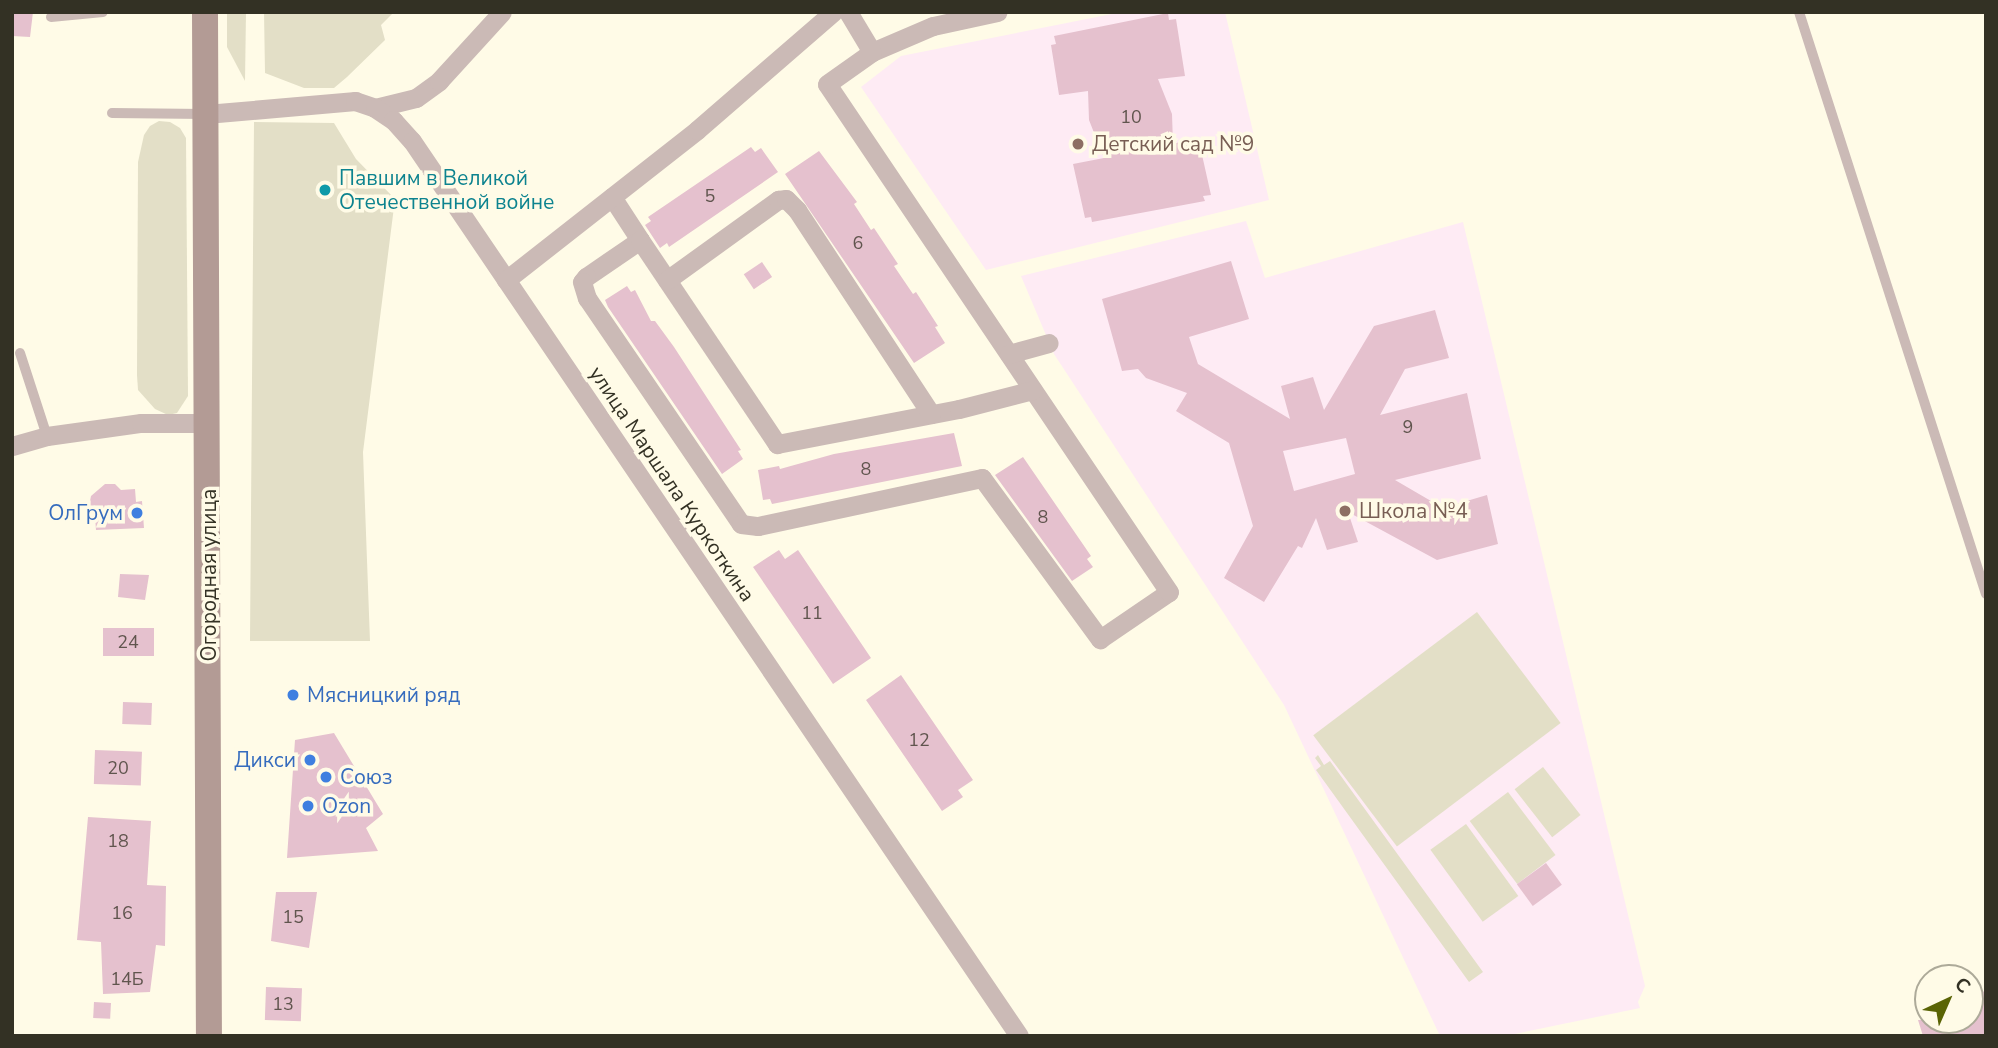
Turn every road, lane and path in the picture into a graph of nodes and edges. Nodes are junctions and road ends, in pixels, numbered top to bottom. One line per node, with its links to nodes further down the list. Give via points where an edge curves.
1 (103, 12): 8 (lane)
2 (205, 12): 12 (main road, Огородная улица)
3 (502, 12): 10 (street, via 439,81 416,98)
4 (832, 12): 13 (street)
5 (848, 12): 9 (street)
6 (998, 12): 9 (street, via 933,26)
7 (1799, 12): 25 (lane)
8 (51, 17)
9 (872, 52): 19 (street, via 827,84)
10 (375, 108): 12 (street, улица Маршала Куркоткина, via 355,101); 15 (street, улица Маршала Куркоткина, via 412,142)
11 (112, 113): 12 (lane)
12 (206, 114): 22 (main road, Огородная улица)
13 (612, 197): 14 (street); 15 (street)
14 (640, 240): 16 (street); 20 (street, via 586,277 582,282 587,298 741,524 758,526 982,478 1100,639 1169,592)
15 (506, 280): 27 (street, улица Маршала Куркоткина)
16 (667, 280): 21 (street, via 776,444); 21 (street, via 778,200 786,199)
17 (1049, 343): 19 (street)
18 (20, 353): 23 (lane)
19 (1009, 354): 20 (street)
20 (1033, 390): 21 (street)
21 (931, 414)
22 (208, 423): 23 (street, via 141,423); 26 (main road, Огородная улица)
23 (47, 436): 24 (street)
24 (12, 446)
25 (1986, 594)
26 (209, 1036)
27 (1019, 1036)

